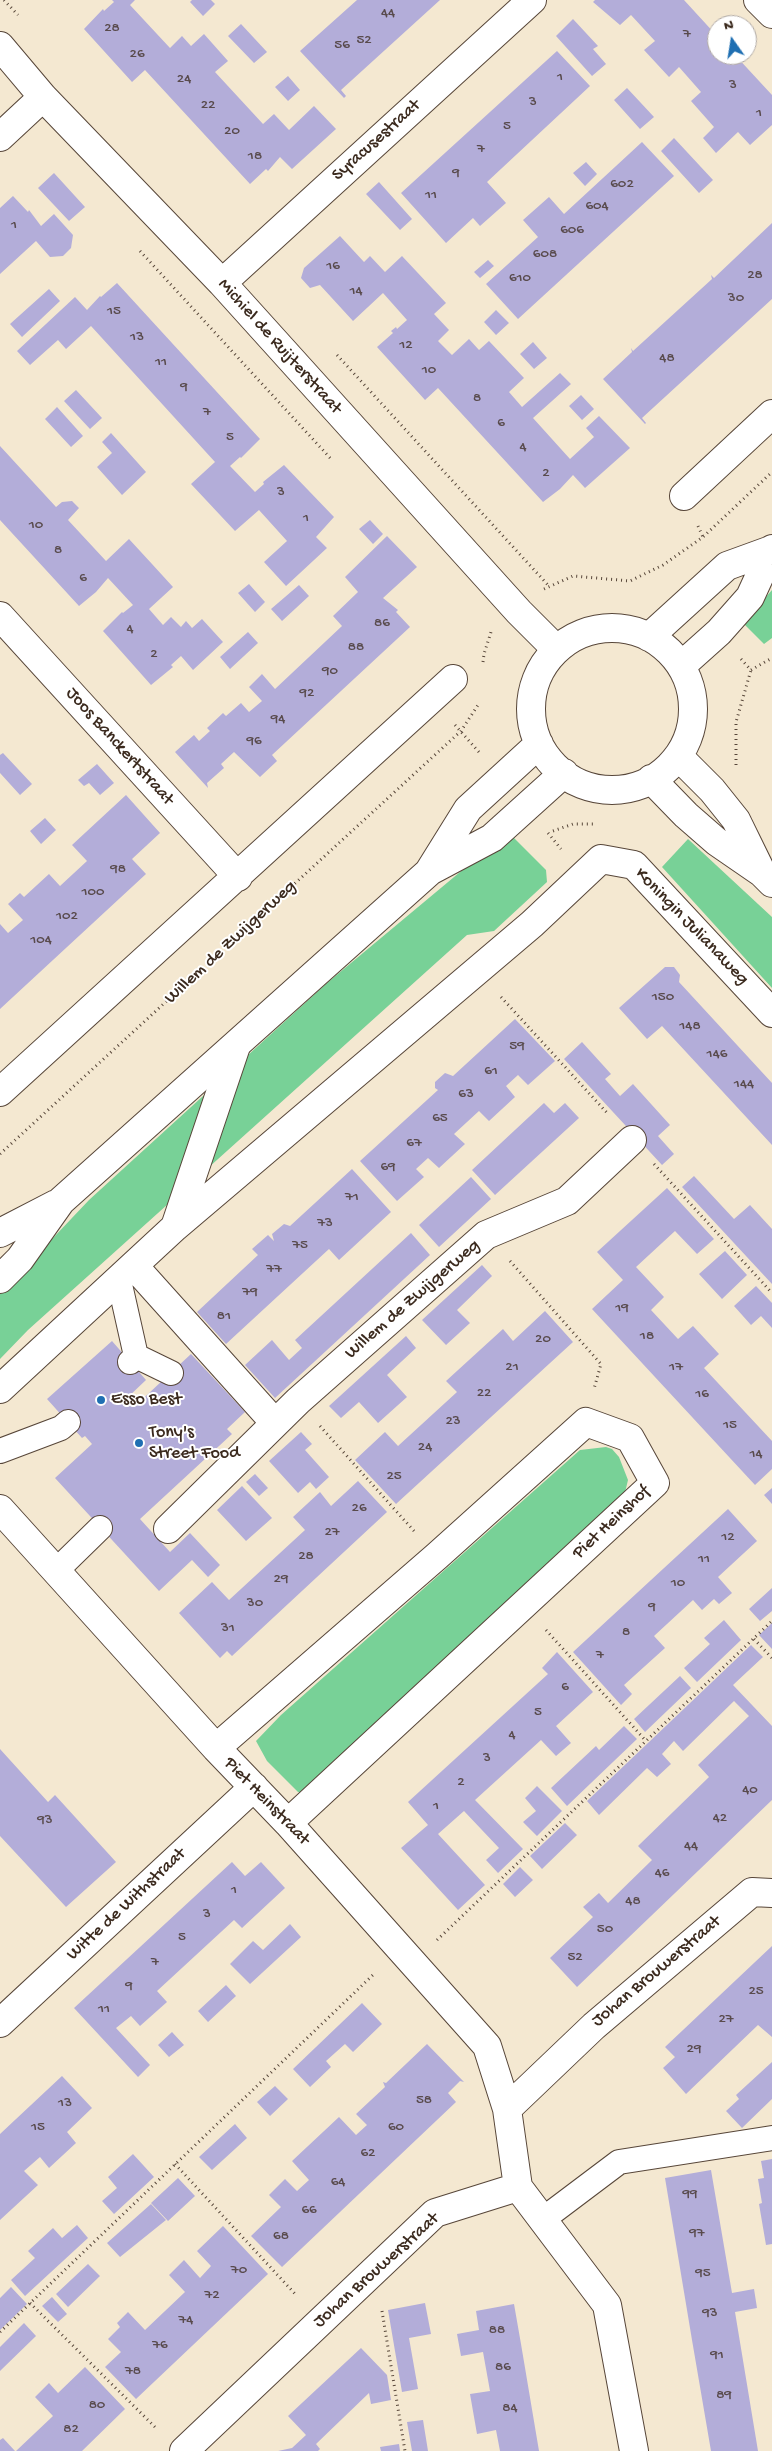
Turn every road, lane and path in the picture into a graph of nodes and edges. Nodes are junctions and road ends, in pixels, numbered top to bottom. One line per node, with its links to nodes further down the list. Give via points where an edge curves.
1 (532, 0): 8 (street, Syracusestraat)
2 (758, 0): 3 (street)
3 (772, 14)
4 (0, 46): 5 (street, Michiel de Ruijterstraat)
5 (43, 98): 6 (street); 8 (street, Michiel de Ruijterstraat)
6 (0, 137)
7 (140, 250): 10 (path, Michiel de Ruijterstraat)
8 (222, 283): 19 (street, Michiel de Ruijterstraat)
9 (772, 414): 12 (street)
10 (339, 467)
11 (772, 472): 14 (path, via 703,537 663,565 630,581 573,576)
12 (684, 496)
13 (772, 550): 18 (street, via 727,566); 21 (street, via 750,597 719,632)
14 (548, 585)
15 (0, 616): 30 (street, Joos Banckertstraat)
16 (485, 625): 17 (path)
17 (492, 632)
18 (649, 637): 19 (street, via 626,629 607,628 588,632); 21 (street)
19 (556, 650): 24 (street, via 545,664 532,695 532,725)
20 (772, 658): 26 (path, via 751,670 736,722)
21 (681, 666): 25 (street, via 690,688 693,712)
22 (453, 679): 30 (street)
23 (461, 731): 36 (path, Willem de Zwijgerweg)
24 (539, 744): 27 (street, via 550,762); 29 (street, via 468,809)
25 (678, 756): 28 (street); 31 (street, via 736,820)
26 (736, 770)
27 (564, 773): 28 (street, via 587,786 609,789 632,787); 29 (street, via 492,838)
28 (651, 779): 31 (street, via 717,842)
29 (430, 872): 33 (street)
30 (238, 877): 34 (street)
31 (767, 878)
32 (772, 1014): 38 (street, Koningin Julianaweg, via 634,865 601,859 532,924)
33 (236, 1046): 37 (street); 38 (street)
34 (0, 1092)
35 (632, 1140): 40 (street, Willem de Zwijgerweg, via 567,1201)
36 (0, 1154)
37 (62, 1201): 39 (street); 42 (street, via 20,1258)
38 (175, 1227): 41 (street)
39 (0, 1233)
40 (486, 1235): 45 (street, Willem de Zwijgerweg); 47 (path, via 601,1364)
41 (126, 1273): 43 (lane, via 133,1359); 44 (street); 48 (street)
42 (0, 1279)
43 (171, 1372)
44 (0, 1389)
45 (298, 1401): 48 (street, Willem de Zwijgerweg); 53 (path)
46 (68, 1422): 49 (lane, via 61,1428)
47 (586, 1422): 53 (street); 55 (street, Piet Heinshof, via 630,1438 655,1483)
48 (275, 1423): 52 (street, Willem de Zwijgerweg)
49 (0, 1452)
50 (0, 1509): 54 (street, Piet Heinstraat)
51 (100, 1528): 54 (lane)
52 (168, 1529)
53 (437, 1556): 60 (street)
54 (56, 1571): 60 (street, Piet Heinstraat)
55 (523, 1605): 59 (path); 62 (street, Piet Heinshof)
56 (772, 1622): 57 (path)
57 (754, 1639): 58 (path); 59 (path)
58 (772, 1658)
59 (646, 1741): 64 (path)
60 (216, 1748): 61 (street, Piet Heinstraat)
61 (254, 1787): 62 (street, Piet Heinstraat); 65 (street, Witte de Withstraat)
62 (288, 1823): 64 (street, Piet Heinstraat)
63 (772, 1893): 66 (street, Johan Brouwerstraat, via 752,1892 594,2026)
64 (407, 1955): 66 (street, Piet Heinstraat, via 487,2046); 68 (path)
65 (0, 2023)
66 (507, 2109): 69 (street)
67 (772, 2138): 70 (lane, via 619,2162)
68 (175, 2164): 72 (path); 73 (path)
69 (518, 2187): 70 (street); 71 (street, Johan Brouwerstraat, via 435,2213)
70 (542, 2220): 78 (street, via 607,2305)
71 (359, 2285): 73 (street, Johan Brouwerstraat); 77 (path, via 382,2312)
72 (30, 2303): 74 (path); 75 (path)
73 (321, 2321): 76 (street, Johan Brouwerstraat)
74 (0, 2332)
75 (158, 2430)
76 (184, 2451)
77 (405, 2451)
78 (634, 2451)

